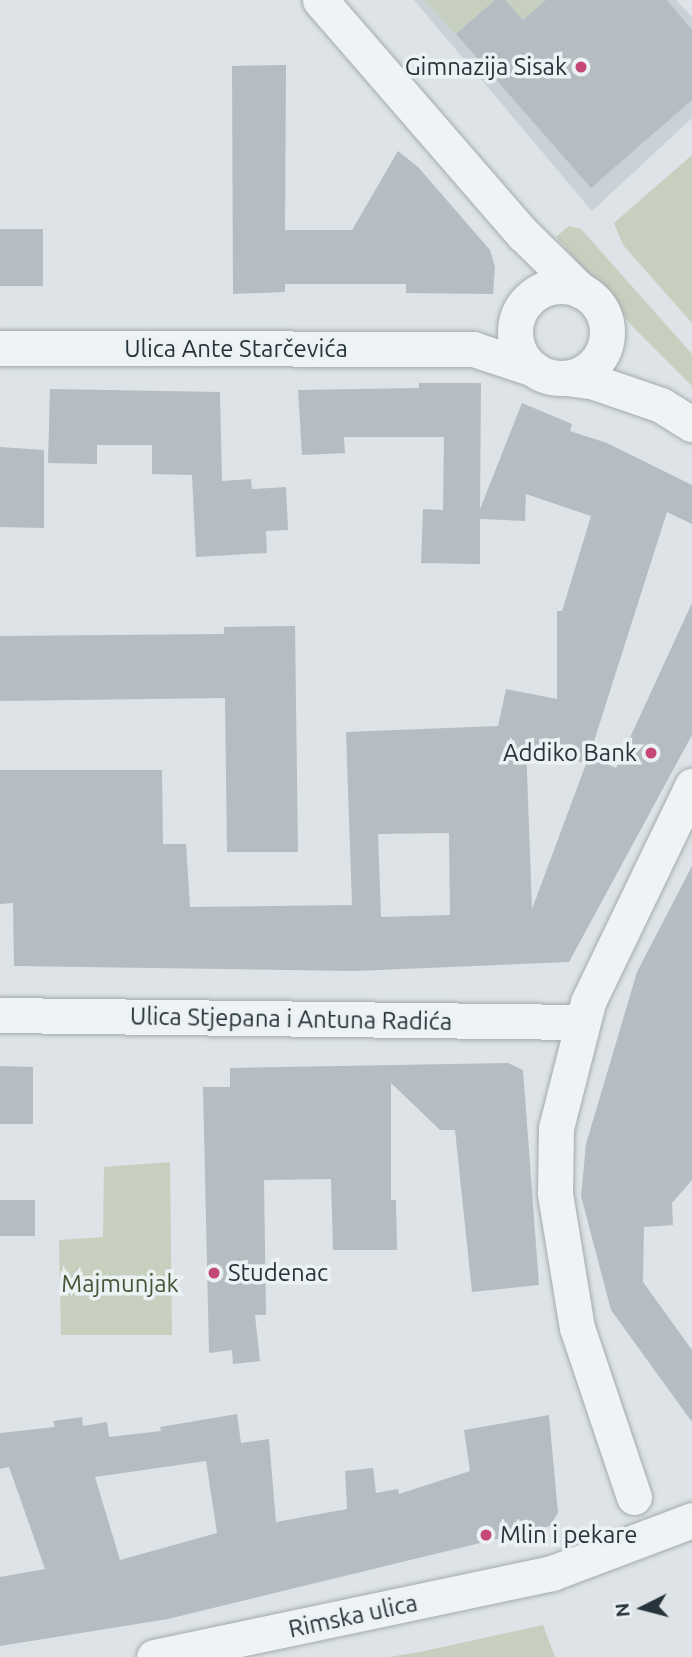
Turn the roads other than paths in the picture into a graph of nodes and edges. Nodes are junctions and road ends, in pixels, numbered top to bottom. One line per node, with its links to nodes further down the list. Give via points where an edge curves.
1 (320, 0): 2 (street)
2 (523, 233): 3 (street); 4 (street, via 530,265)
3 (581, 290): 4 (street, via 551,287); 5 (street, via 599,307)
4 (521, 310): 7 (street, Ulica Ante Starčevića, via 497,339); 8 (street, via 517,346)
5 (607, 330): 8 (street, via 599,356 590,367); 9 (street, Ulica Ante Starčevića, via 622,360)
6 (0, 348): 7 (street, Ulica Ante Starčevića)
7 (473, 349): 8 (street, Ulica Ante Starčevića)
8 (550, 374): 9 (street, Ulica Ante Starčevića, via 591,381)
9 (661, 405): 10 (street, Ulica Ante Starčevića)
10 (692, 424)
11 (692, 786): 13 (street, via 614,941)
12 (0, 1016): 13 (street, Ulica Stjepana i Antuna Radića)
13 (582, 1022): 14 (street, via 556,1128 555,1193 577,1328)
14 (634, 1497)
15 (692, 1520): 16 (street, Rimska ulica, via 552,1573)
16 (154, 1657)

